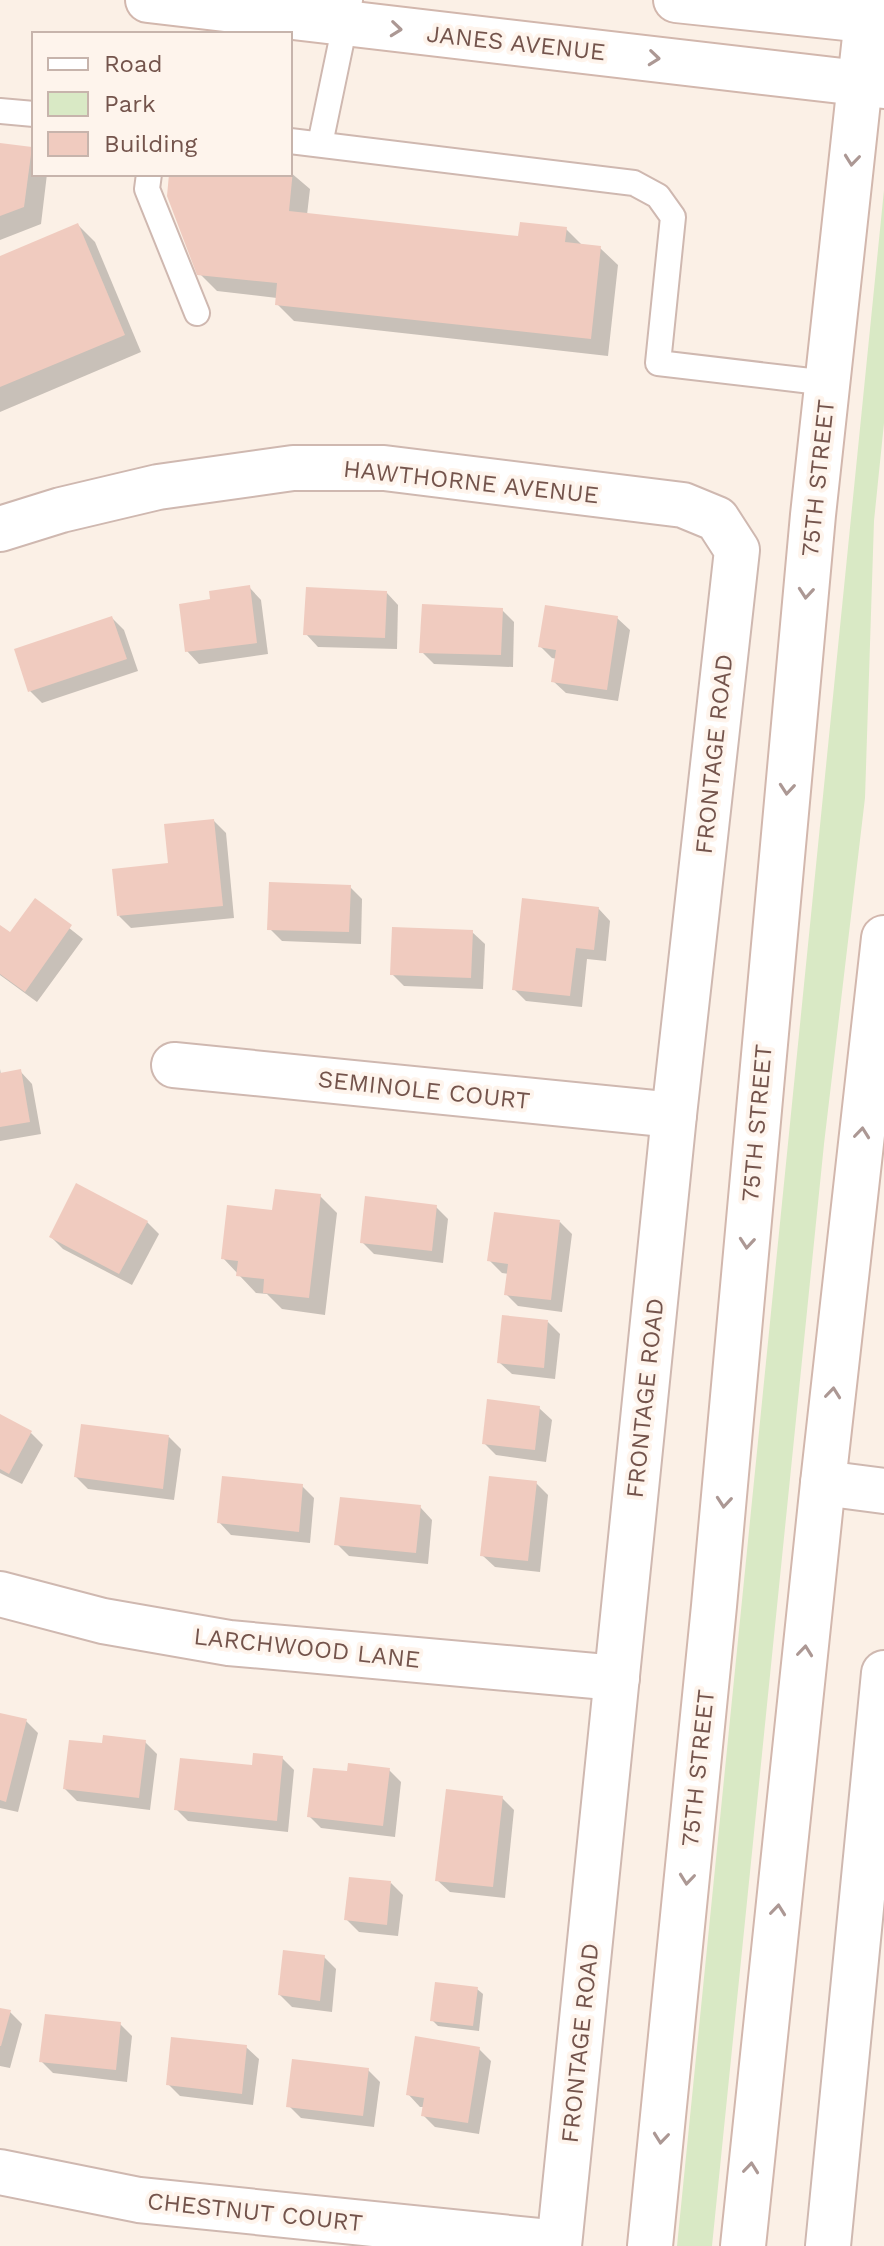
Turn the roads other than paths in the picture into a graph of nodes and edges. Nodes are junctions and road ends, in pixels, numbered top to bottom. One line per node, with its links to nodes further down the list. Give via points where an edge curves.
1 (148, 0): 3 (street, JANES AVENUE)
2 (676, 0): 4 (street)
3 (347, 12): 5 (street, JANES AVENUE, one-way to 5); 9 (lane)
4 (873, 14): 5 (street, 75TH STREET)
5 (872, 84): 12 (street, 75TH STREET, one-way to 12)
6 (0, 111): 7 (lane)
7 (32, 114)
8 (292, 141): 9 (lane)
9 (320, 144): 12 (lane, via 634,183 658,196 673,217 658,363)
10 (149, 176): 11 (lane, via 147,189)
11 (197, 313)
12 (828, 383): 25 (street, 75TH STREET, one-way to 25)
13 (0, 529): 14 (street, HAWTHORNE AVENUE, via 158,487 293,468 384,468 683,505 717,519)
14 (737, 550): 17 (street, FRONTAGE ROAD)
15 (883, 959): 18 (street, one-way to 15)
16 (174, 1065): 17 (street, SEMINOLE COURT)
17 (674, 1115): 22 (street, FRONTAGE ROAD)
18 (823, 1483): 19 (street); 26 (street, one-way to 18)
19 (884, 1491)
20 (0, 1594): 22 (street, LARCHWOOD LANE, via 103,1621 229,1643)
21 (884, 1673): 27 (street)
22 (617, 1678): 24 (street, FRONTAGE ROAD)
23 (0, 2172): 24 (street, CHESTNUT COURT, via 167,2203)
24 (559, 2244)
25 (650, 2246)
26 (743, 2246)
27 (828, 2246)

